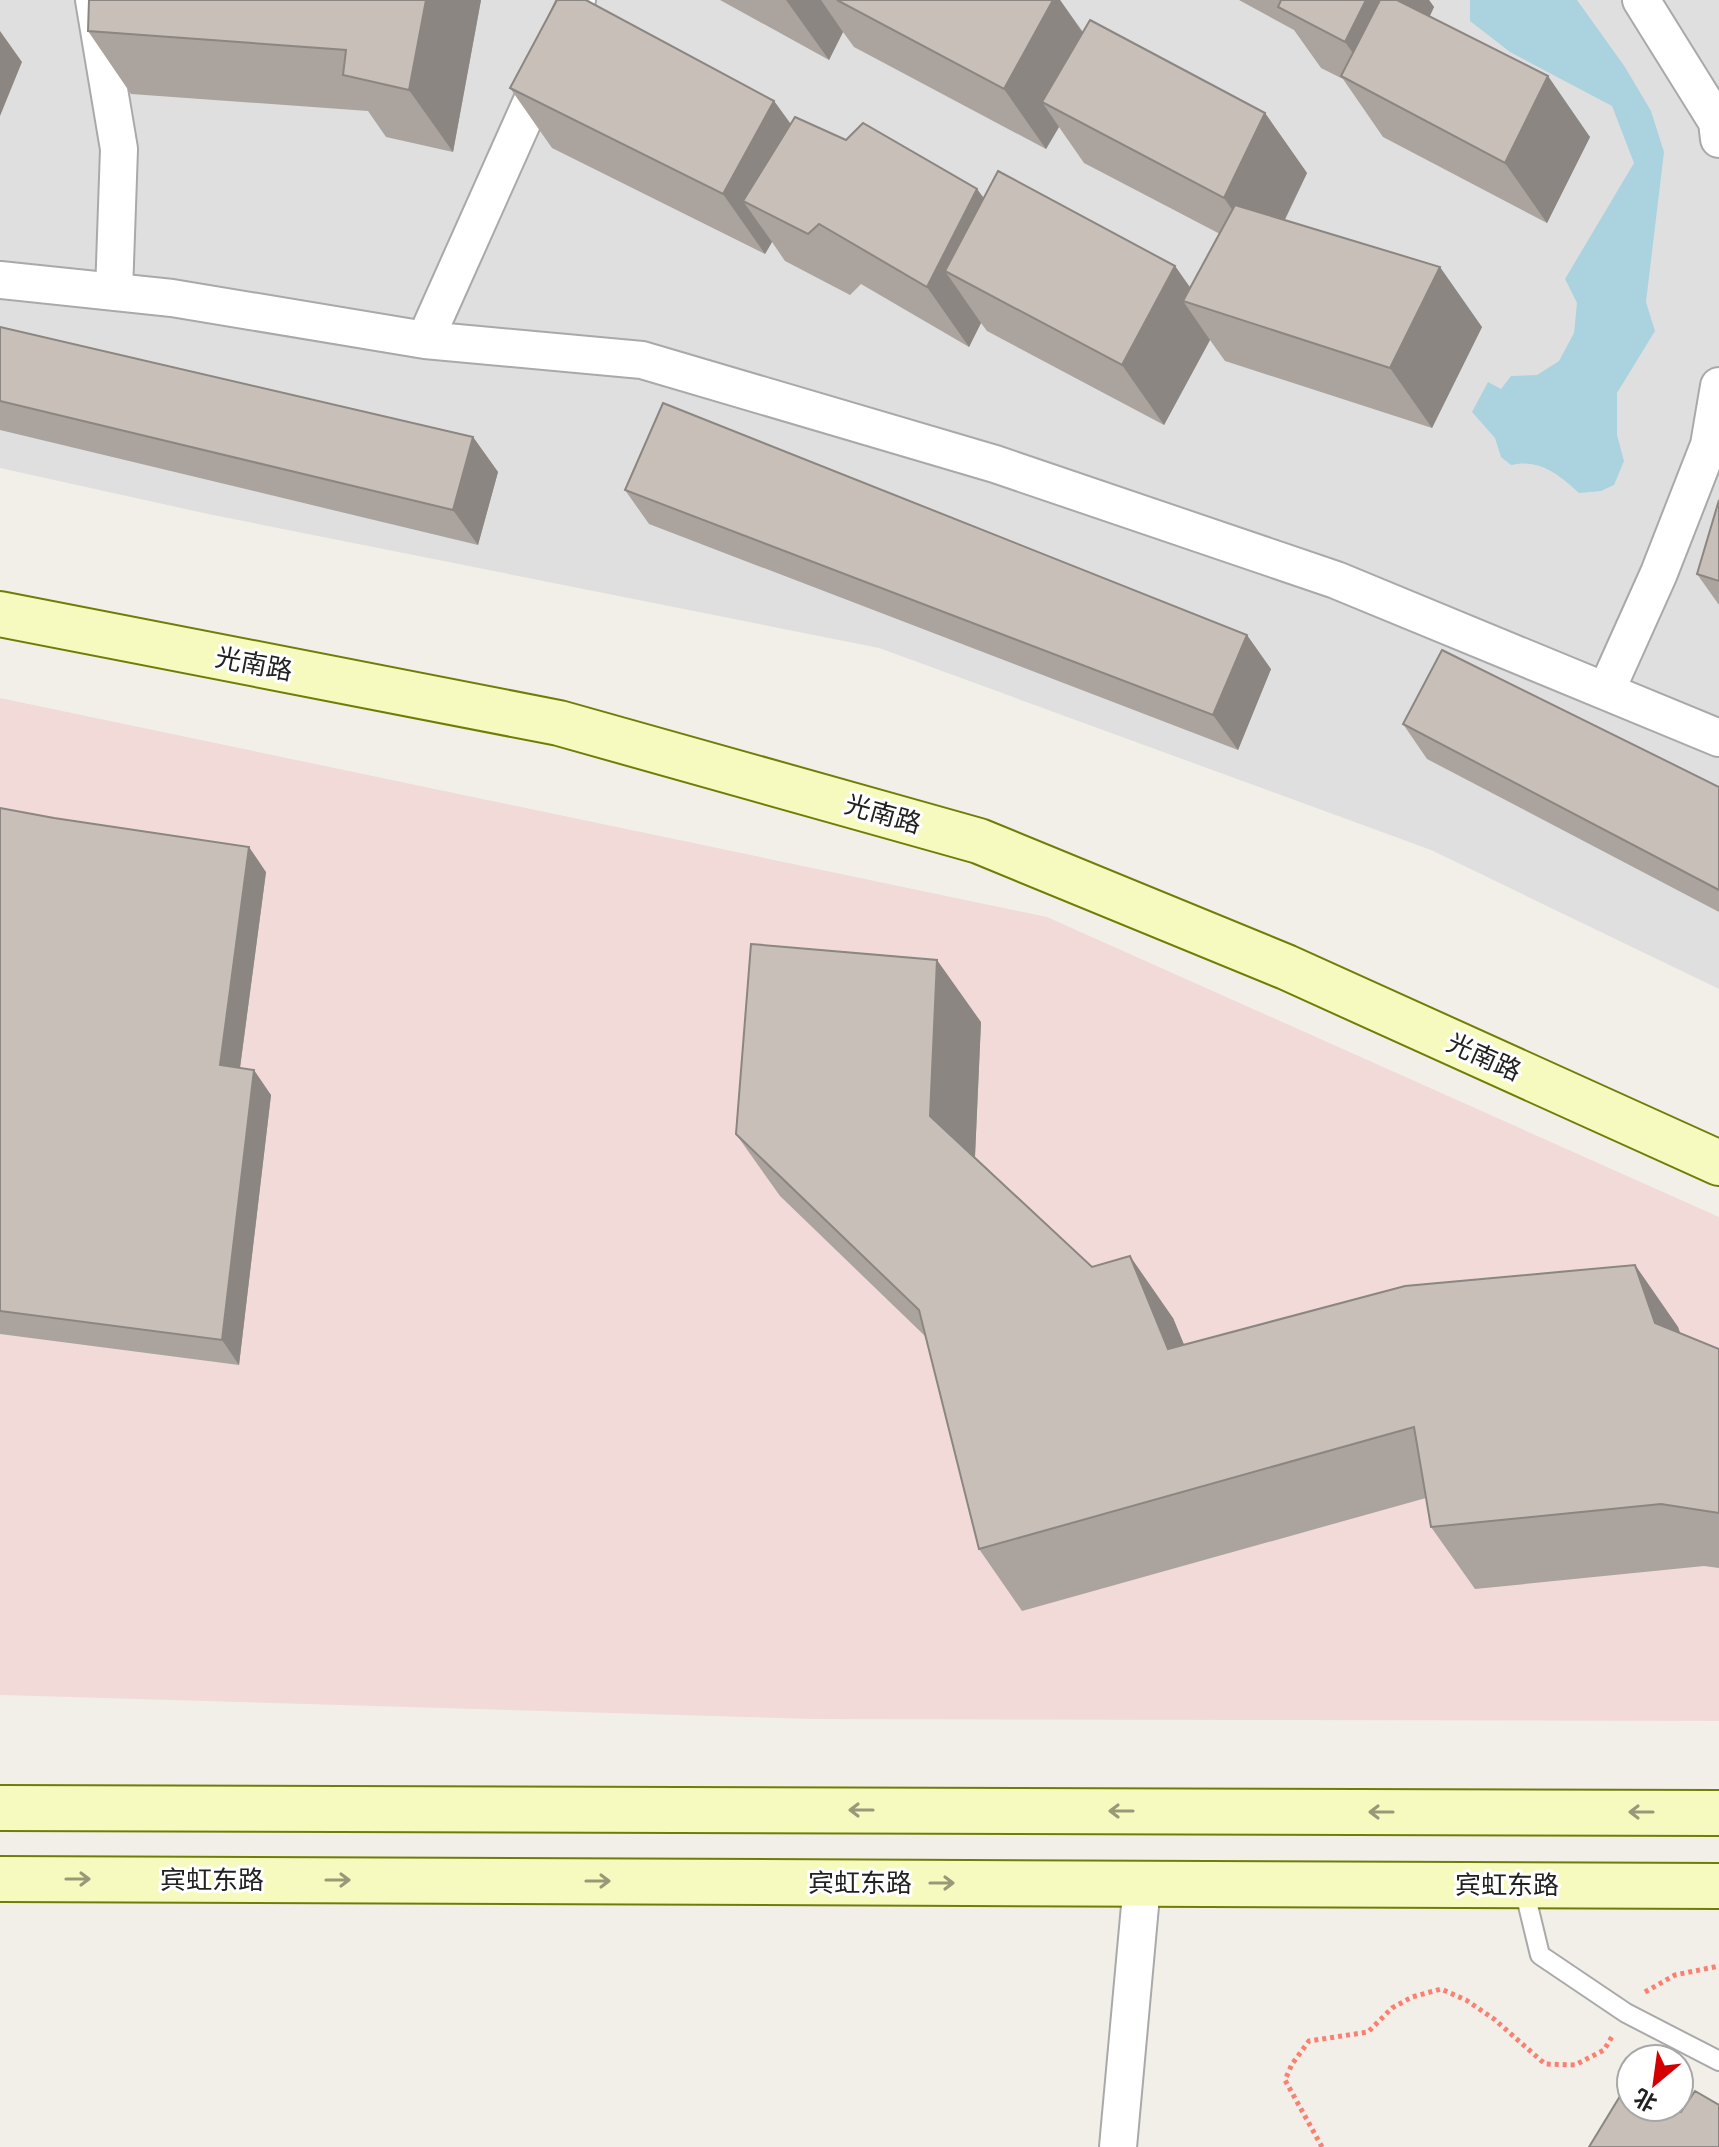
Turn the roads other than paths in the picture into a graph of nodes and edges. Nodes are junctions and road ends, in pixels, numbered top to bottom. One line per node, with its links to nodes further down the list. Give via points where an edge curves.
1 (94, 0): 6 (street, via 119,149)
2 (577, 0): 7 (street)
3 (1641, 0): 4 (street, via 1717,122)
4 (1719, 139)
5 (0, 280): 6 (street)
6 (114, 292): 7 (street)
7 (425, 340): 10 (street, via 642,360 995,464 1336,580)
8 (1719, 386): 10 (street, via 1709,445)
9 (0, 614): 12 (main road, 光南路, via 559,723 979,841 1286,967)
10 (1606, 691): 11 (street)
11 (1719, 738)
12 (1719, 1163)
13 (0, 1808): 14 (main road, one-way to 13)
14 (1719, 1813)
15 (0, 1879): 16 (main road, 宾虹东路, one-way to 16)
16 (1142, 1884): 17 (main road, 宾虹东路); 20 (street)
17 (1523, 1885): 18 (main road, 宾虹东路); 19 (lane, via 1540,1955 1626,2013)
18 (1719, 1886)
19 (1719, 2061)
20 (1118, 2147)

